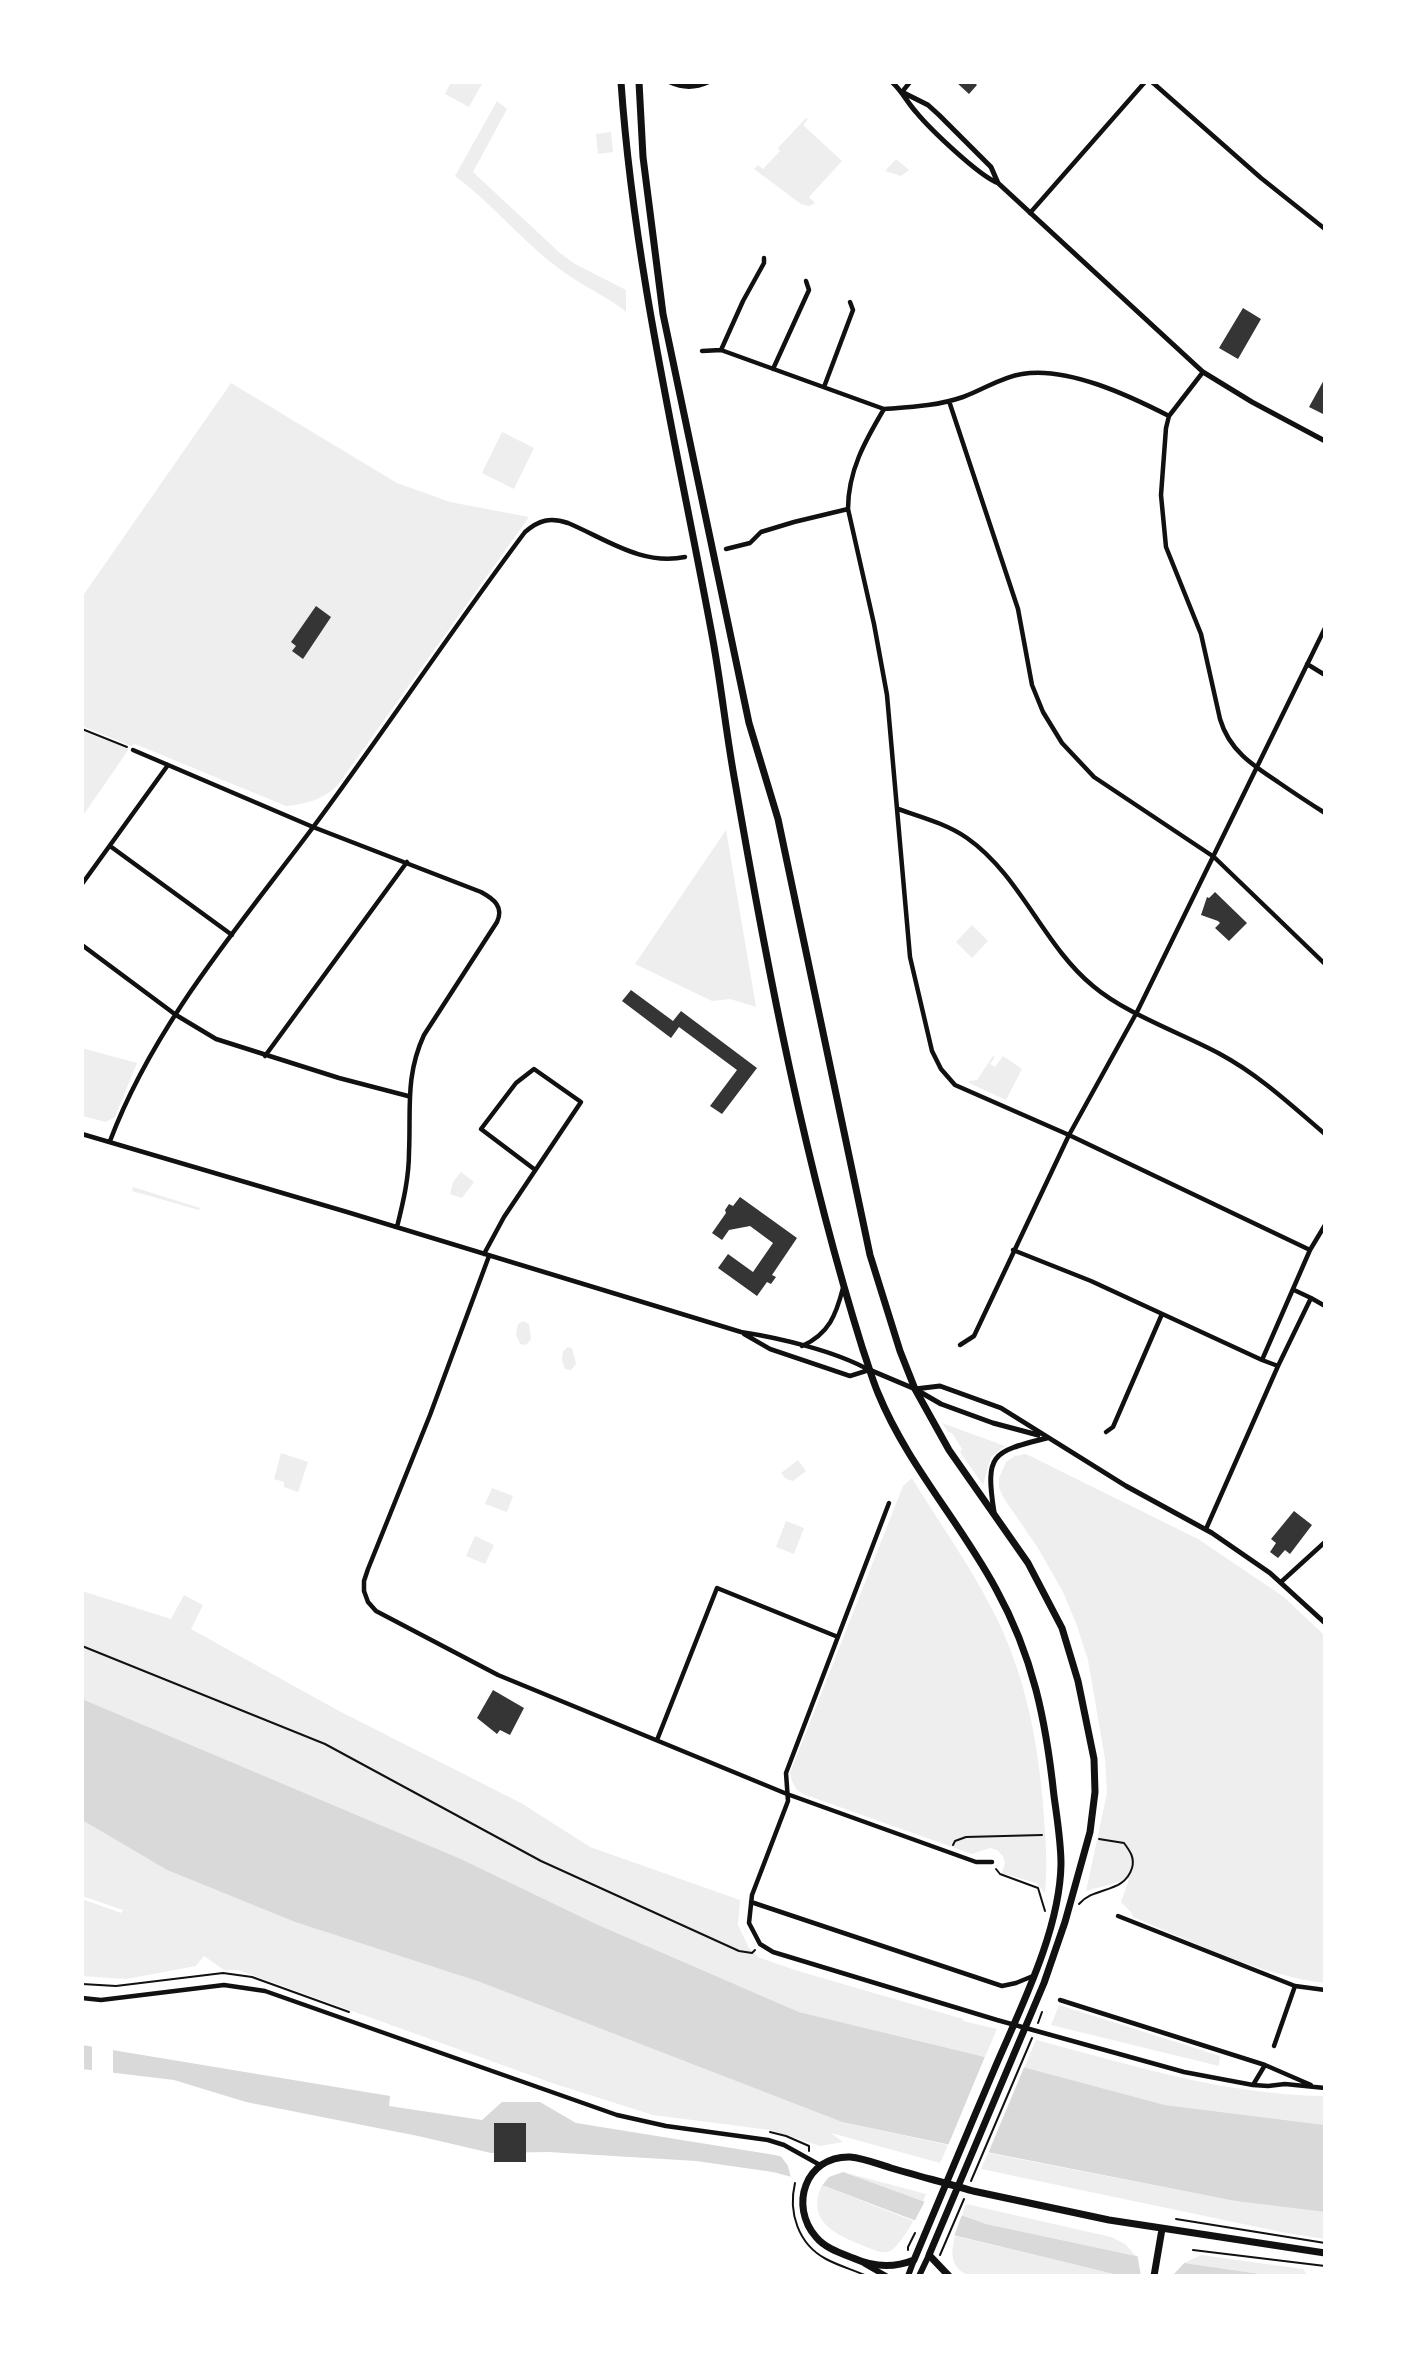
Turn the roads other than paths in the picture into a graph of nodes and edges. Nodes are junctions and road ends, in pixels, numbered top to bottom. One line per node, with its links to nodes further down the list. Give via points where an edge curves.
1 (621, 82): 58 (main road, via 626,152 650,313 713,639 779,1022)
2 (639, 82): 69 (main road, via 643,157 663,314 749,723 778,819 870,1255)
3 (670, 82): 4 (street, via 691,87)
4 (708, 82)
5 (892, 82): 9 (street)
6 (910, 82): 9 (street)
7 (1145, 82): 11 (street)
8 (1152, 82): 12 (street)
9 (902, 92): 10 (street, via 918,115 983,175); 10 (street, via 928,105 991,167)
10 (998, 183): 11 (street)
11 (1030, 212): 19 (street)
12 (1325, 229)
13 (764, 258): 16 (street)
14 (806, 281): 18 (street, via 808,290)
15 (850, 302): 20 (street, via 853,310)
16 (721, 350): 17 (street); 18 (street)
17 (702, 351)
18 (773, 369): 20 (street)
19 (1203, 372): 23 (street); 24 (street)
20 (824, 387): 22 (street)
21 (949, 401): 22 (street); 23 (street, via 1036,372 1091,382); 38 (street, via 1018,608 1032,685 1043,712 1062,743 1094,776)
22 (884, 409): 25 (street, via 853,469)
23 (1169, 416): 33 (street, via 1161,495 1166,547 1201,634 1223,732 1243,759)
24 (1325, 441)
25 (848, 509): 26 (street, via 761,532 750,543); 34 (street, via 883,668)
26 (726, 549)
27 (685, 557): 36 (street, via 647,558 556,519 534,524)
28 (1325, 628): 29 (street)
29 (1307, 664): 30 (street); 33 (street)
30 (1325, 675)
31 (133, 750): 32 (street)
32 (168, 765): 36 (street); 37 (street)
33 (1257, 768): 35 (street); 38 (street)
34 (898, 809): 44 (street, via 952,829 977,845 1005,873 1080,975 1107,997); 50 (street, via 910,957 932,1051 941,1069 955,1085)
35 (1325, 813)
36 (313, 827): 39 (street); 41 (street)
37 (110, 846): 40 (street); 41 (street)
38 (1214, 857): 43 (street); 44 (street)
39 (407, 862): 46 (street); 47 (street, via 481,891 496,902 500,912 424,1035)
40 (82, 884)
41 (232, 934): 45 (street)
42 (82, 945): 45 (street)
43 (1325, 964)
44 (1137, 1012): 49 (street, via 1245,1068); 50 (street)
45 (176, 1015): 46 (street, via 216,1039); 51 (street, via 144,1066)
46 (265, 1056): 47 (street)
47 (408, 1096): 54 (street, via 410,1153)
48 (82, 1134): 51 (street)
49 (1325, 1134)
50 (1069, 1135): 55 (street); 56 (street)
51 (110, 1141): 54 (street)
52 (534, 1169): 52 (street, via 481,1129 516,1083 534,1069 582,1102); 57 (street, via 495,1231)
53 (1325, 1225): 56 (street)
54 (397, 1227): 57 (street)
55 (1013, 1250): 62 (street); 64 (street, via 974,1336)
56 (1310, 1250): 59 (street)
57 (487, 1255): 63 (street); 79 (street, via 368,1569 364,1591 376,1611 459,1655)
58 (844, 1284): 65 (street, via 837,1314 827,1329); 68 (main road)
59 (1294, 1290): 60 (street); 66 (street)
60 (1311, 1298): 61 (street); 67 (street)
61 (1325, 1306)
62 (1162, 1314): 66 (street); 70 (street, via 1113,1427)
63 (741, 1332): 65 (street); 68 (street, via 770,1349 850,1376)
64 (960, 1345)
65 (801, 1346): 68 (street, via 850,1359)
66 (1262, 1360): 67 (street)
67 (1278, 1366): 74 (street)
68 (870, 1370): 69 (street); 84 (main road, via 882,1402 918,1466 994,1584 1025,1650 1039,1696 1061,1864 1054,1914)
69 (915, 1389): 71 (street, via 941,1404); 71 (street, via 940,1386 1001,1408); 73 (main road, via 949,1450)
70 (1106, 1432)
71 (1047, 1438): 73 (street, via 1006,1450 994,1461 989,1476); 74 (street)
72 (889, 1503): 78 (street)
73 (994, 1515): 97 (main road, via 1028,1563 1062,1628 1094,1759 1095,1792 1090,1832 1044,1983 943,2235)
74 (1206, 1529): 76 (street)
75 (1325, 1542): 76 (street)
76 (1281, 1582): 77 (street)
77 (1325, 1623)
78 (838, 1637): 79 (street, via 717,1588); 80 (street, via 786,1773)
79 (657, 1740): 80 (street)
80 (787, 1794): 81 (street, via 976,1862); 82 (street)
81 (992, 1862)
82 (751, 1902): 84 (street, via 1002,1986); 91 (street, via 749,1923 760,1944 773,1952 1126,2057)
83 (1118, 1916): 85 (street)
84 (1033, 1976): 98 (main road)
85 (1294, 1986): 86 (street); 89 (street)
86 (1325, 1990)
87 (82, 1998): 94 (street, via 102,2000 224,1986 265,1991 617,2115 768,2140)
88 (1060, 2000): 90 (street)
89 (1274, 2046)
90 (1265, 2065): 91 (street); 92 (street)
91 (1253, 2085): 92 (street)
92 (1318, 2088): 93 (street)
93 (1325, 2088)
94 (820, 2165): 95 (main road, via 852,2157 973,2191); 99 (main road, via 805,2183 803,2210 811,2230 825,2245)
95 (1162, 2229): 96 (main road); 104 (main road)
96 (1325, 2253)
97 (929, 2255): 102 (main road); 103 (main road)
98 (914, 2260): 99 (main road, via 895,2266); 101 (main road)
99 (863, 2263): 100 (main road)
100 (886, 2276)
101 (908, 2276)
102 (919, 2276)
103 (949, 2276)
104 (1154, 2276)

